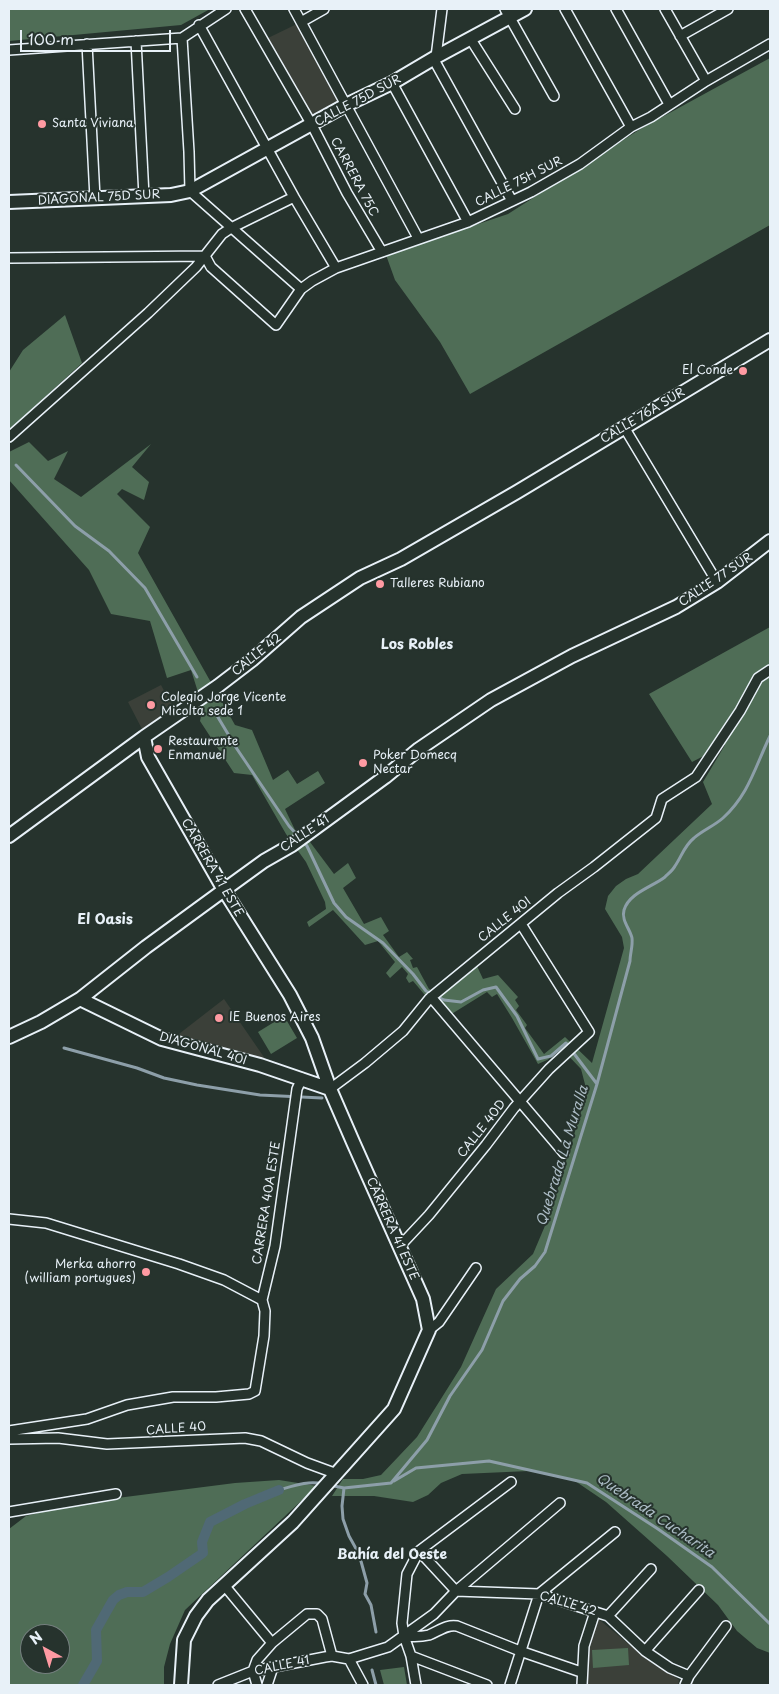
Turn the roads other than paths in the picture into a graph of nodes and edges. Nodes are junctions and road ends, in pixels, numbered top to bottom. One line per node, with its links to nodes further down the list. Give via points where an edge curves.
1 (226, 9): 13 (street)
2 (245, 9): 28 (street, CARRERA 75C)
3 (294, 9): 12 (street)
4 (324, 9): 12 (street)
5 (442, 9): 21 (street)
6 (525, 9): 11 (street, CALLE 75D SUR)
7 (565, 9): 29 (street)
8 (616, 9): 25 (street)
9 (665, 9): 14 (street)
10 (728, 9): 14 (street)
11 (508, 13): 16 (street, CALLE 75D SUR); 24 (street)
12 (301, 22): 26 (street)
13 (199, 25): 15 (street); 30 (street)
14 (680, 36): 22 (street)
15 (182, 38): 17 (street); 31 (street)
16 (470, 38): 21 (street, CALLE 75D SUR); 27 (street)
17 (136, 41): 18 (street); 32 (street)
18 (87, 44): 20 (street); 34 (street)
19 (770, 44): 22 (street, CALLE 75H SUR)
20 (9, 50)
21 (435, 57): 23 (street, CALLE 75D SUR); 35 (street)
22 (706, 81): 25 (street, CALLE 75H SUR)
23 (392, 83): 26 (street, CALLE 75D SUR); 37 (street)
24 (554, 96)
25 (669, 104): 29 (street, CALLE 75H SUR)
26 (346, 105): 28 (street, CALLE 75D SUR); 39 (street)
27 (515, 109)
28 (312, 125): 30 (street, CALLE 75D SUR); 40 (street, CARRERA 75C)
29 (631, 128): 35 (street, CALLE 75H SUR, via 580,164)
30 (268, 149): 31 (street, CALLE 75D SUR); 33 (street)
31 (190, 191): 32 (street, DIAGONAL 75D SUR); 38 (street)
32 (144, 196): 34 (street, DIAGONAL 75D SUR)
33 (294, 197): 38 (street); 43 (street)
34 (95, 198): 36 (street, DIAGONAL 75D SUR)
35 (512, 201): 37 (street, CALLE 75H SUR)
36 (9, 202)
37 (468, 222): 39 (street, CALLE 75H SUR)
38 (231, 228): 41 (street, via 222,234); 44 (street)
39 (418, 238): 40 (street, CALLE 75H SUR)
40 (382, 252): 43 (street, CALLE 75H SUR)
41 (205, 256): 42 (street); 44 (street, CALLE 75H SUR, via 211,268 276,325); 47 (street, via 148,313)
42 (9, 258)
43 (336, 268): 44 (street, CALLE 75H SUR)
44 (301, 289)
45 (770, 340): 46 (street, CALLE 76A SUR)
46 (624, 427): 48 (street, CALLE 76A SUR); 50 (street)
47 (9, 437)
48 (517, 492): 53 (street, CALLE 42, via 360,578 301,617 225,681)
49 (770, 542): 50 (street, CALLE 77 SUR)
50 (717, 582): 51 (street, CALLE 77 SUR, via 676,607)
51 (606, 641): 55 (street, CALLE 41, via 491,700 419,749 292,845)
52 (770, 670): 56 (street, CALLE 40I, via 758,678 696,777 662,799 656,818)
53 (144, 737): 54 (street, CALLE 42); 55 (street, CARRERA 41 ESTE, via 148,757)
54 (9, 836)
55 (224, 890): 58 (street, CALLE 41); 61 (street, CARRERA 41 ESTE, via 290,994 312,1038)
56 (521, 924): 57 (street, CALLE 40I); 62 (street, CALLE 40D, via 589,1032)
57 (430, 997): 61 (street, CALLE 40I, via 403,1031); 62 (street)
58 (80, 999): 59 (street, CALLE 41); 60 (street, DIAGONAL 40I, via 162,1039 260,1065)
59 (9, 1037)
60 (299, 1084): 61 (street, DIAGONAL 40I); 67 (street, CARRERA 40A ESTE, via 275,1246)
61 (330, 1089): 65 (street, CARRERA 41 ESTE)
62 (520, 1101): 63 (street); 65 (street, CALLE 40D, via 429,1215)
63 (564, 1153)
64 (9, 1219): 67 (street, via 46,1223 179,1264 224,1280)
65 (400, 1246): 68 (street, CARRERA 41 ESTE, via 423,1299)
66 (476, 1268): 68 (street, via 439,1322)
67 (262, 1300): 69 (street, CARRERA 40A ESTE, via 264,1336 254,1391 249,1394 173,1397 127,1405 87,1418)
68 (429, 1330): 71 (street, via 394,1409)
69 (9, 1430)
70 (9, 1439): 71 (street, CALLE 40, via 58,1438 107,1444 246,1438 261,1441)
71 (335, 1477): 79 (street, via 293,1522)
72 (511, 1482): 77 (street)
73 (116, 1494): 75 (street)
74 (560, 1503): 81 (street)
75 (9, 1512)
76 (615, 1532): 82 (street)
77 (419, 1551): 81 (street); 86 (street, via 407,1574 402,1623)
78 (650, 1569): 84 (street)
79 (224, 1586): 87 (street); 97 (street, via 196,1616 185,1638)
80 (699, 1590): 89 (street)
81 (456, 1591): 82 (street, CALLE 42); 86 (street, via 434,1614)
82 (539, 1594): 83 (street, CALLE 42); 88 (street)
83 (595, 1612): 84 (street, CALLE 42); 95 (street, via 584,1646)
84 (608, 1616): 89 (street, CALLE 42)
85 (726, 1626): 96 (street)
86 (404, 1636): 88 (street, via 419,1637 448,1626 457,1626); 91 (street); 92 (street, via 388,1647)
87 (272, 1644): 90 (street, via 307,1614 317,1614 322,1619); 94 (street, via 257,1660)
88 (520, 1651): 95 (street); 104 (street)
89 (645, 1651): 96 (street, CALLE 42)
90 (332, 1656): 92 (street, CALLE 41); 93 (street, CALLE 41)
91 (411, 1656): 102 (street); 103 (street)
92 (349, 1659): 101 (street)
93 (273, 1667): 94 (street, CALLE 41); 100 (street)
94 (252, 1671): 98 (street, CALLE 41); 99 (street)
95 (581, 1672): 105 (street)
96 (689, 1676): 106 (street)
97 (181, 1685)
98 (218, 1685)
99 (257, 1685)
100 (268, 1685)
101 (363, 1685)
102 (416, 1685)
103 (487, 1685)
104 (510, 1685)
105 (582, 1685)
106 (685, 1685)

